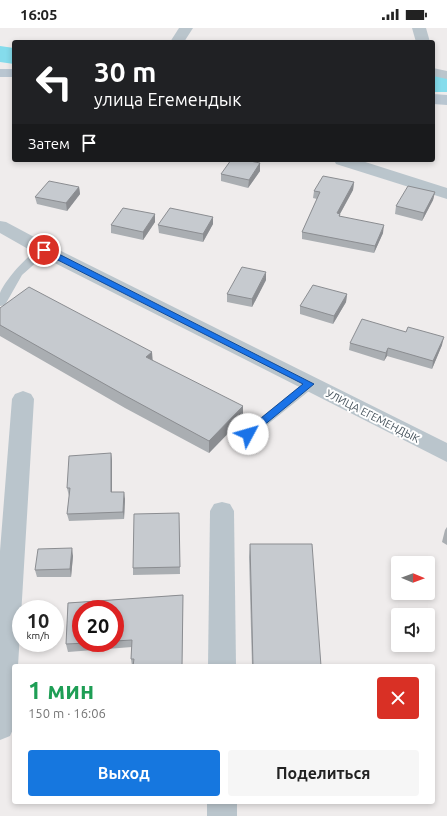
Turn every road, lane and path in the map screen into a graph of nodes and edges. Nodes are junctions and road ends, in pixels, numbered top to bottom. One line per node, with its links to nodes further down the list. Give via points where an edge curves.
1 (186, 28): 3 (street)
2 (419, 28): 4 (street)
3 (178, 40)
4 (422, 40)
5 (435, 72): 8 (street)
6 (0, 73): 7 (main road)
7 (12, 73)
8 (447, 75)
9 (435, 99): 10 (main road)
10 (447, 100)
11 (348, 162): 12 (street)
12 (447, 194)
13 (0, 226): 14 (street, УЛИЦА ЕГЕМЕНДЫК)
14 (44, 250): 15 (lane, via 19,271); 16 (street, УЛИЦА ЕГЕМЕНДЫК)
15 (1, 303)
16 (310, 384): 18 (lane); 19 (street, УЛИЦА ЕГЕМЕНДЫК)
17 (23, 400): 22 (street)
18 (248, 434)
19 (447, 453)
20 (222, 511): 21 (street)
21 (222, 664)
22 (0, 727)
23 (222, 804): 24 (street)
24 (222, 816)

